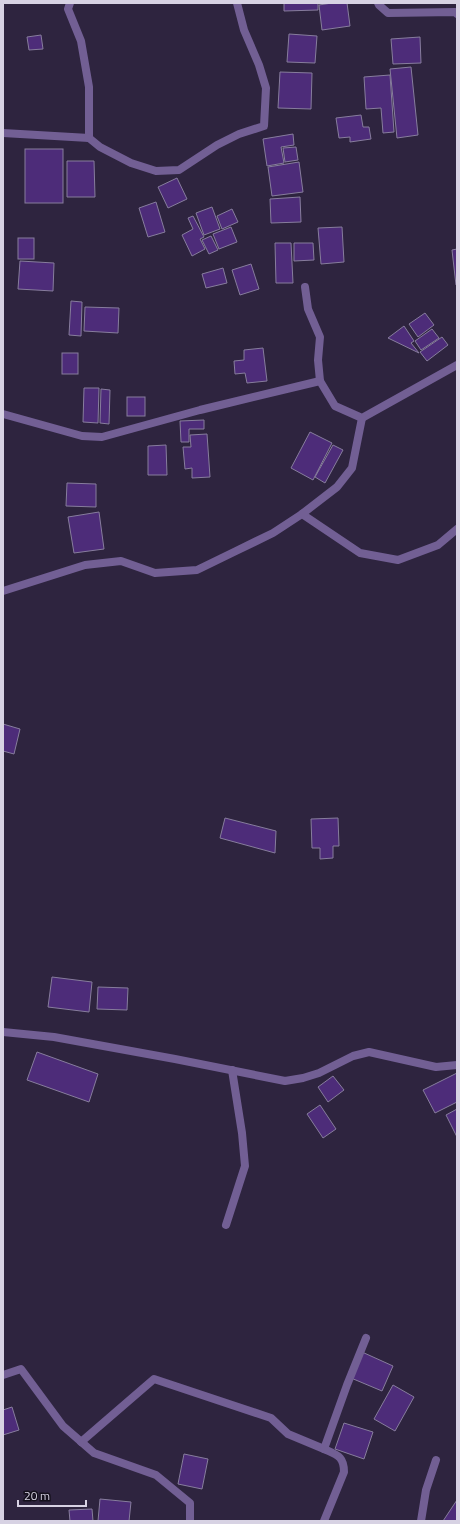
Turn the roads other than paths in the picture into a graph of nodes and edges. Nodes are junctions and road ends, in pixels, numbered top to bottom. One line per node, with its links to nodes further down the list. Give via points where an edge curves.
1 (70, 3): 6 (street, via 68,9 81,41 88,87)
2 (237, 3): 6 (street, via 244,30 266,88 264,126 222,142 179,170 156,170 131,163)
3 (378, 3): 4 (street, via 388,13 439,11)
4 (457, 14)
5 (3, 133): 6 (street)
6 (88, 138)
7 (305, 288): 9 (street, via 308,309 320,337)
8 (457, 365): 11 (street)
9 (320, 381): 10 (street, via 102,437 82,436); 11 (street, via 335,406)
10 (3, 414)
11 (362, 418): 12 (street, via 352,468 337,487)
12 (302, 514): 13 (street, via 360,553 398,560 438,545); 14 (street, via 273,533 197,570 155,573 122,561 85,565)
13 (457, 529)
14 (3, 591)
15 (3, 1032): 17 (street, via 54,1037)
16 (457, 1065): 17 (street, via 436,1067 369,1052 352,1056 319,1073 285,1081)
17 (232, 1070): 18 (street, via 245,1166)
18 (226, 1225)
19 (366, 1338): 22 (street, via 346,1385)
20 (3, 1375): 21 (street, via 21,1369 63,1426)
21 (81, 1442): 22 (street, via 154,1379 270,1418 288,1434); 24 (street, via 94,1452 156,1474 190,1503)
22 (324, 1449): 25 (street, via 340,1457 344,1463 344,1472)
23 (436, 1460): 26 (street, via 426,1490)
24 (190, 1521)
25 (324, 1521)
26 (421, 1521)

